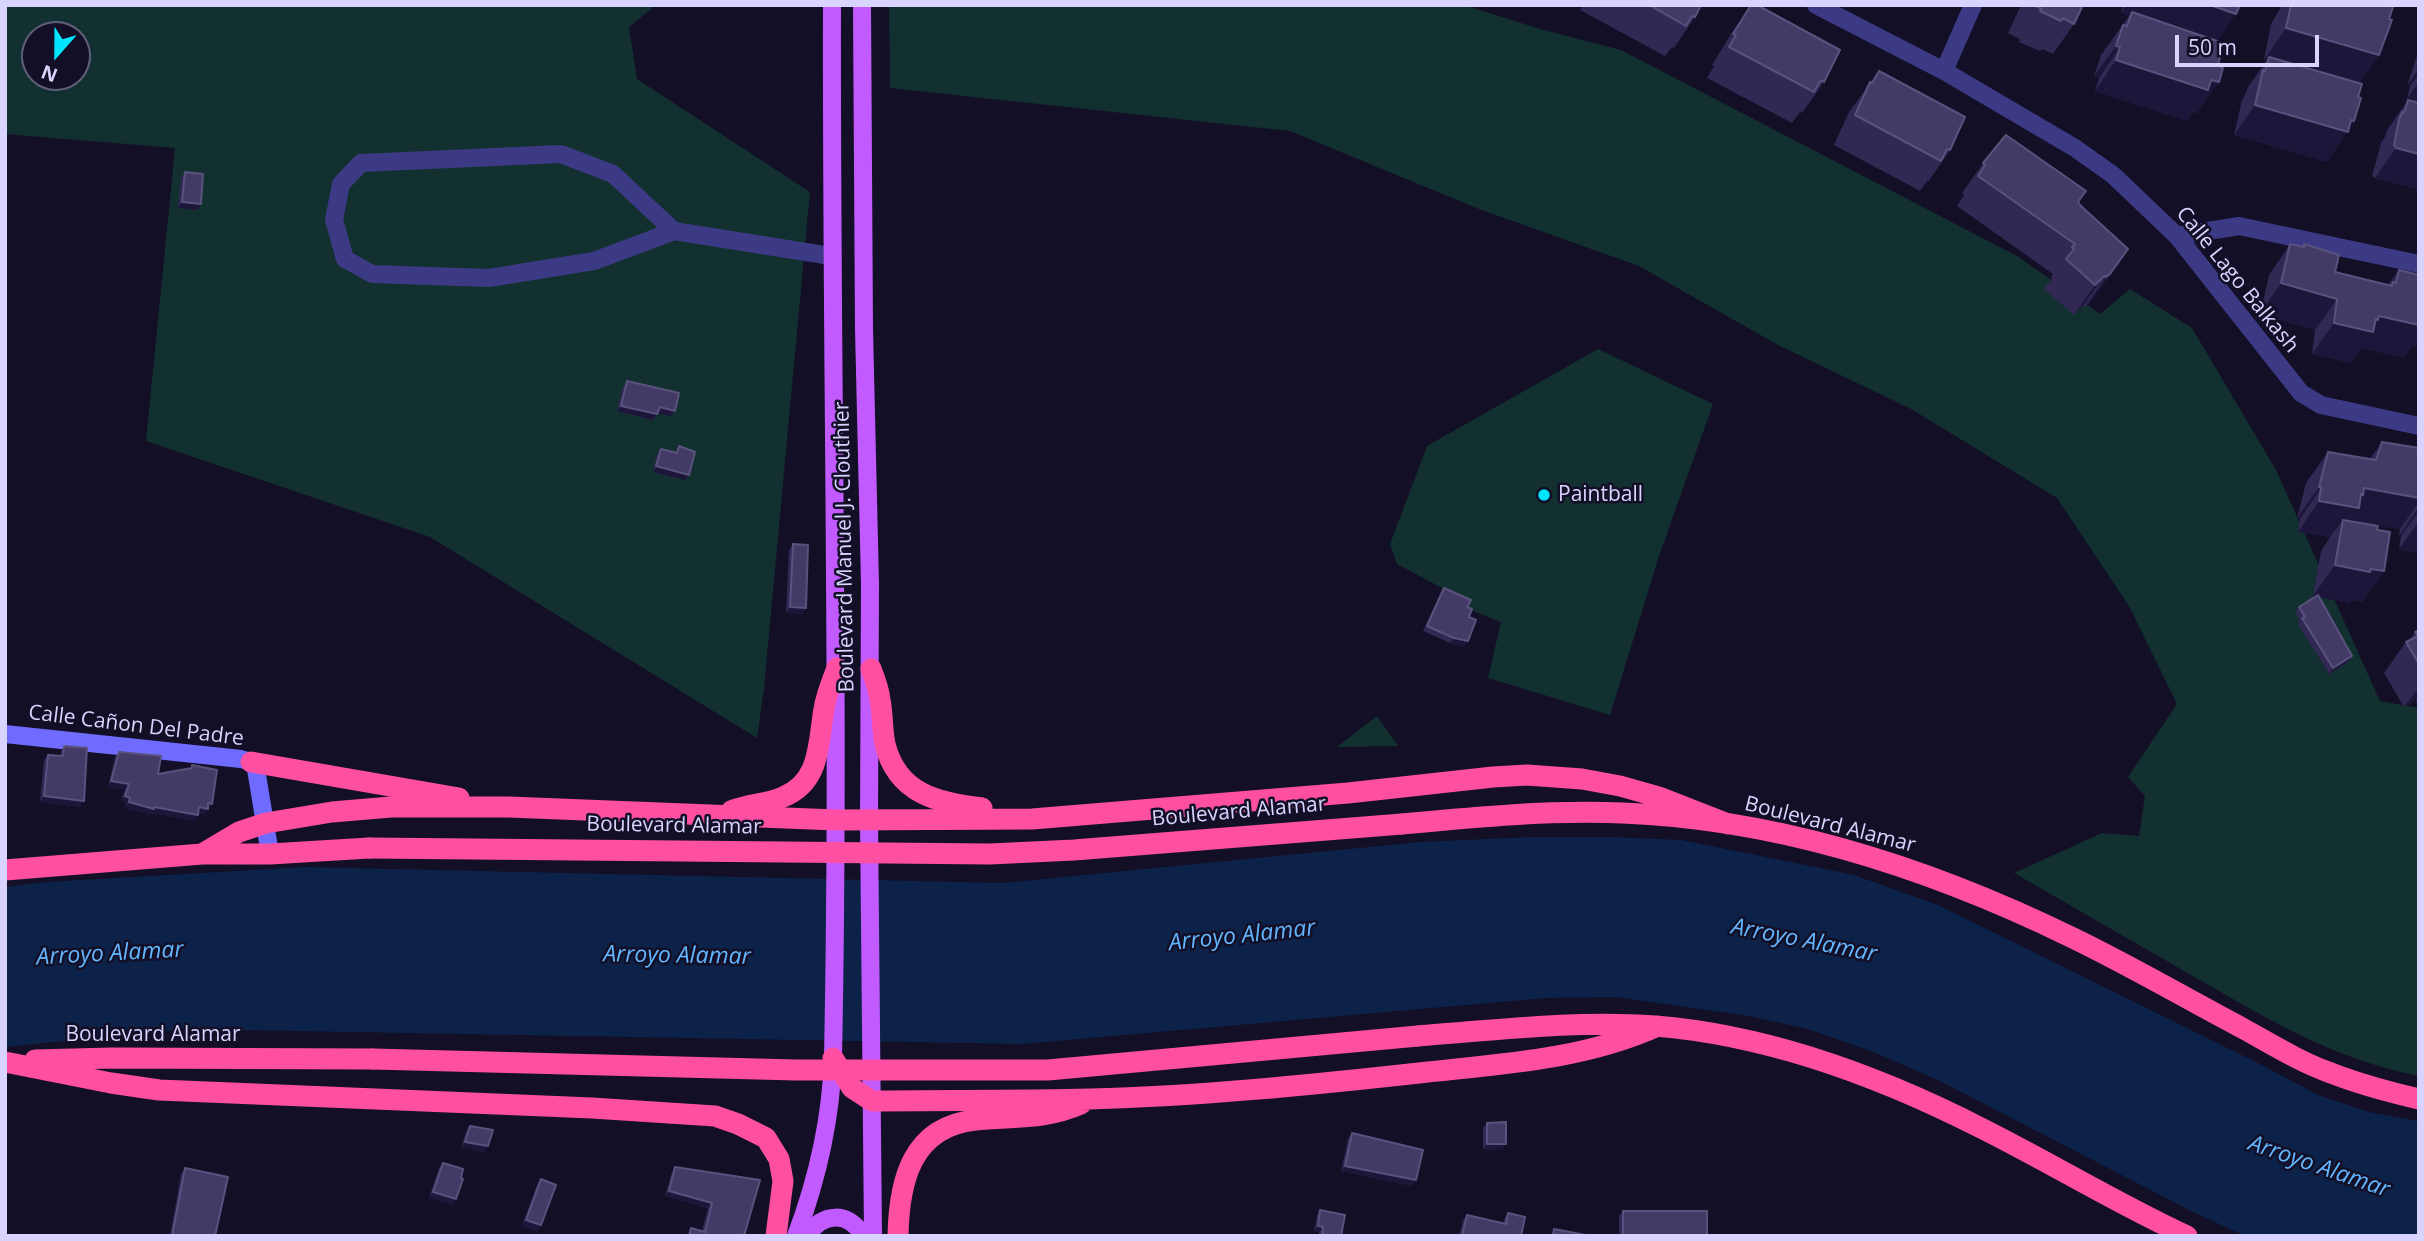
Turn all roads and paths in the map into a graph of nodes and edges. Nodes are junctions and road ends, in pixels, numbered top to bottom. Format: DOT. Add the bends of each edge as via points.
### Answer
graph roads {
  1 [pos="832,5"];
  2 [pos="862,5"];
  3 [pos="1816,5"];
  4 [pos="1973,5"];
  5 [pos="1944,71"];
  6 [pos="674,230"];
  7 [pos="2177,236"];
  8 [pos="831,256"];
  9 [pos="2419,264"];
  10 [pos="2419,425"];
  11 [pos="837,668"];
  12 [pos="871,668"];
  13 [pos="5,734"];
  14 [pos="251,762"];
  15 [pos="509,807"];
  16 [pos="723,816"];
  17 [pos="1032,818"];
  18 [pos="836,820"];
  19 [pos="869,820"];
  20 [pos="266,823"];
  21 [pos="1728,824"];
  22 [pos="202,854"];
  23 [pos="270,854"];
  24 [pos="5,870"];
  25 [pos="1658,1026"];
  26 [pos="833,1054"];
  27 [pos="5,1062"];
  28 [pos="872,1095"];
  29 [pos="1091,1099"];
  30 [pos="2419,1099"];
  31 [pos="776,1236"];
  32 [pos="796,1236"];
  33 [pos="807,1236"];
  34 [pos="863,1236"];
  35 [pos="873,1236"];
  36 [pos="898,1236"];
  37 [pos="2187,1236"];
  1 -- 8 [label="main road, Boulevard Manuel J. Clouthier"];
  2 -- 12 [label="main road, Boulevard Manuel J. Clouthier"];
  3 -- 5 [label="street, Calle Lago Balkash"];
  4 -- 5 [label="street"];
  5 -- 7 [label="street, Calle Lago Balkash" via="2113,175"];
  6 -- 6 [label="street" via="594,261 489,278 372,274 345,259 334,220 341,184 361,163 561,154 613,174"];
  6 -- 8 [label="street"];
  7 -- 9 [label="street" via="2239,226"];
  7 -- 10 [label="street, Calle Lago Balkash" via="2301,393 2321,405"];
  8 -- 11 [label="main road, Boulevard Manuel J. Clouthier"];
  11 -- 16 [label="highway" via="824,707 818,754 807,781 782,798 740,807"];
  11 -- 18 [label="main road, Boulevard Manuel J. Clouthier"];
  12 -- 17 [label="highway" via="885,743 901,779 935,800 1015,811"];
  12 -- 19 [label="main road, Boulevard Manuel J. Clouthier"];
  13 -- 14 [label="main road, Calle Cañon Del Padre"];
  14 -- 15 [label="highway"];
  14 -- 20 [label="main road, Calle Cañon Del Padre"];
  15 -- 16 [label="highway"];
  15 -- 20 [label="highway" via="391,807"];
  16 -- 18 [label="highway"];
  17 -- 19 [label="highway"];
  17 -- 21 [label="highway" via="1527,775 1620,786"];
  18 -- 19 [label="highway"];
  18 -- 26 [label="main road, Boulevard Manuel J. Clouthier"];
  19 -- 28 [label="main road, Boulevard Manuel J. Clouthier"];
  20 -- 22 [label="highway" via="239,832"];
  20 -- 23 [label="main road, Calle Cañon Del Padre"];
  21 -- 23 [label="highway, Boulevard Alamar, bridge" via="1566,812 1001,854 369,848"];
  21 -- 30 [label="highway, Boulevard Alamar" via="1882,861 2002,904 2329,1073"];
  22 -- 23 [label="highway, Boulevard Alamar"];
  22 -- 24 [label="highway, Boulevard Alamar"];
  25 -- 27 [label="highway, Boulevard Alamar, bridge" via="1558,1025 1048,1070 796,1070 373,1059"];
  25 -- 29 [label="highway" via="1600,1048 1542,1058 1274,1088"];
  25 -- 37 [label="highway, Boulevard Alamar" via="1780,1049 1909,1095 1979,1126"];
  26 -- 28 [label="highway" via="852,1088 859,1095"];
  26 -- 32 [label="main road, Boulevard Manuel J. Clouthier" via="823,1141"];
  27 -- 31 [label="highway" via="159,1090 715,1116 766,1138 779,1159 783,1181"];
  28 -- 29 [label="highway"];
  28 -- 35 [label="main road, Boulevard Manuel J. Clouthier"];
  29 -- 36 [label="highway" via="1049,1115 956,1123 927,1142 915,1153 905,1175"];
  33 -- 34 [label="main road" via="821,1220 842,1217"];
}
